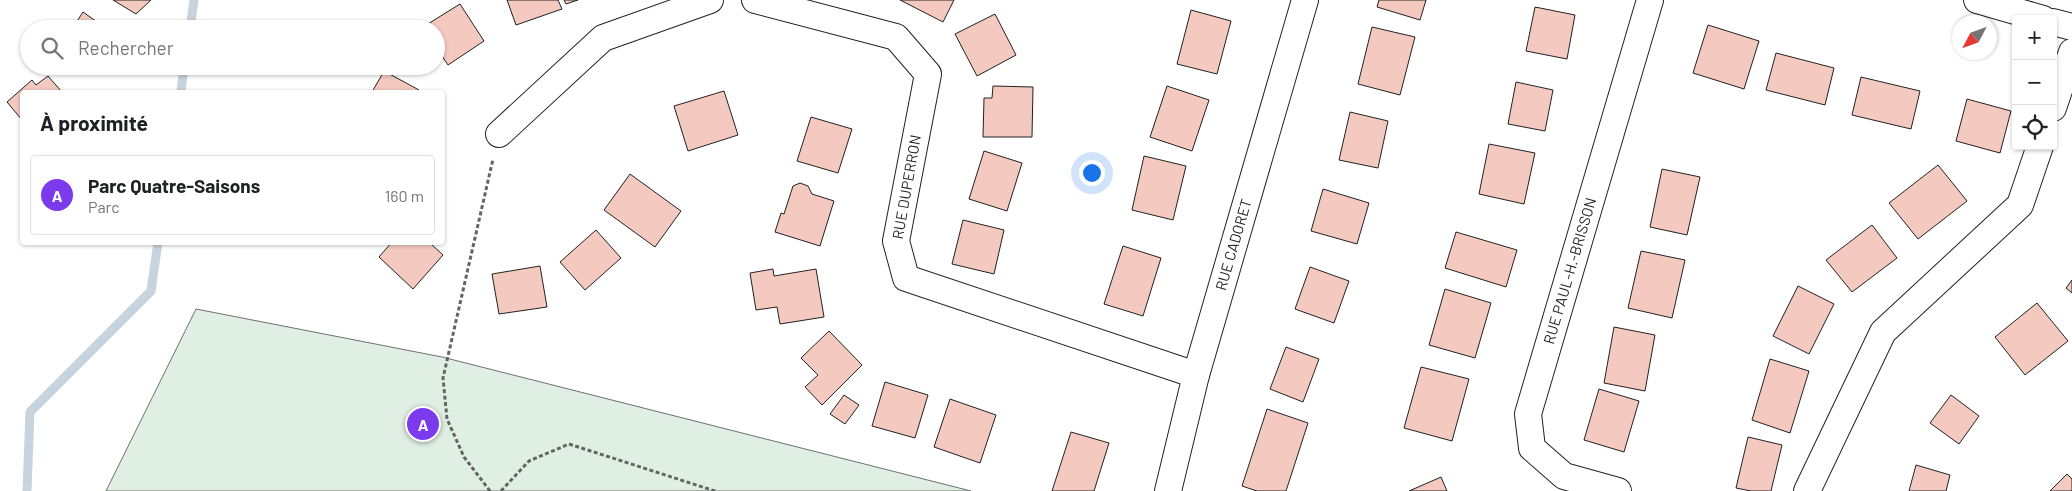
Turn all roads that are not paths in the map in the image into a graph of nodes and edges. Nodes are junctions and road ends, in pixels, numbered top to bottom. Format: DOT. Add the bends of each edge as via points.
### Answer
graph roads {
  1 [pos="710,0"];
  2 [pos="755,0"];
  3 [pos="1306,0"];
  4 [pos="1650,0"];
  5 [pos="1977,0"];
  6 [pos="2029,15"];
  7 [pos="2057,23"];
  8 [pos="2072,27"];
  9 [pos="2072,52"];
  10 [pos="2054,105"];
  11 [pos="499,134"];
  12 [pos="2039,150"];
  13 [pos="1196,375"];
  14 [pos="1168,491"];
  15 [pos="1618,491"];
  16 [pos="1807,491"];
  1 -- 11 [label="street" via="603,38"];
  2 -- 13 [label="street, RUE DUPERRON" via="896,37 928,74 896,241 906,278"];
  3 -- 13 [label="street, RUE CADORET"];
  4 -- 15 [label="street, RUE PAUL-H.-BRISSON" via="1528,414 1532,448 1551,465 1564,476"];
  5 -- 6 [label="street"];
  7 -- 8 [label="street"];
  9 -- 10 [label="street"];
  12 -- 16 [label="street" via="2020,205 1883,332"];
  13 -- 14 [label="street, RUE CADORET"];
}
